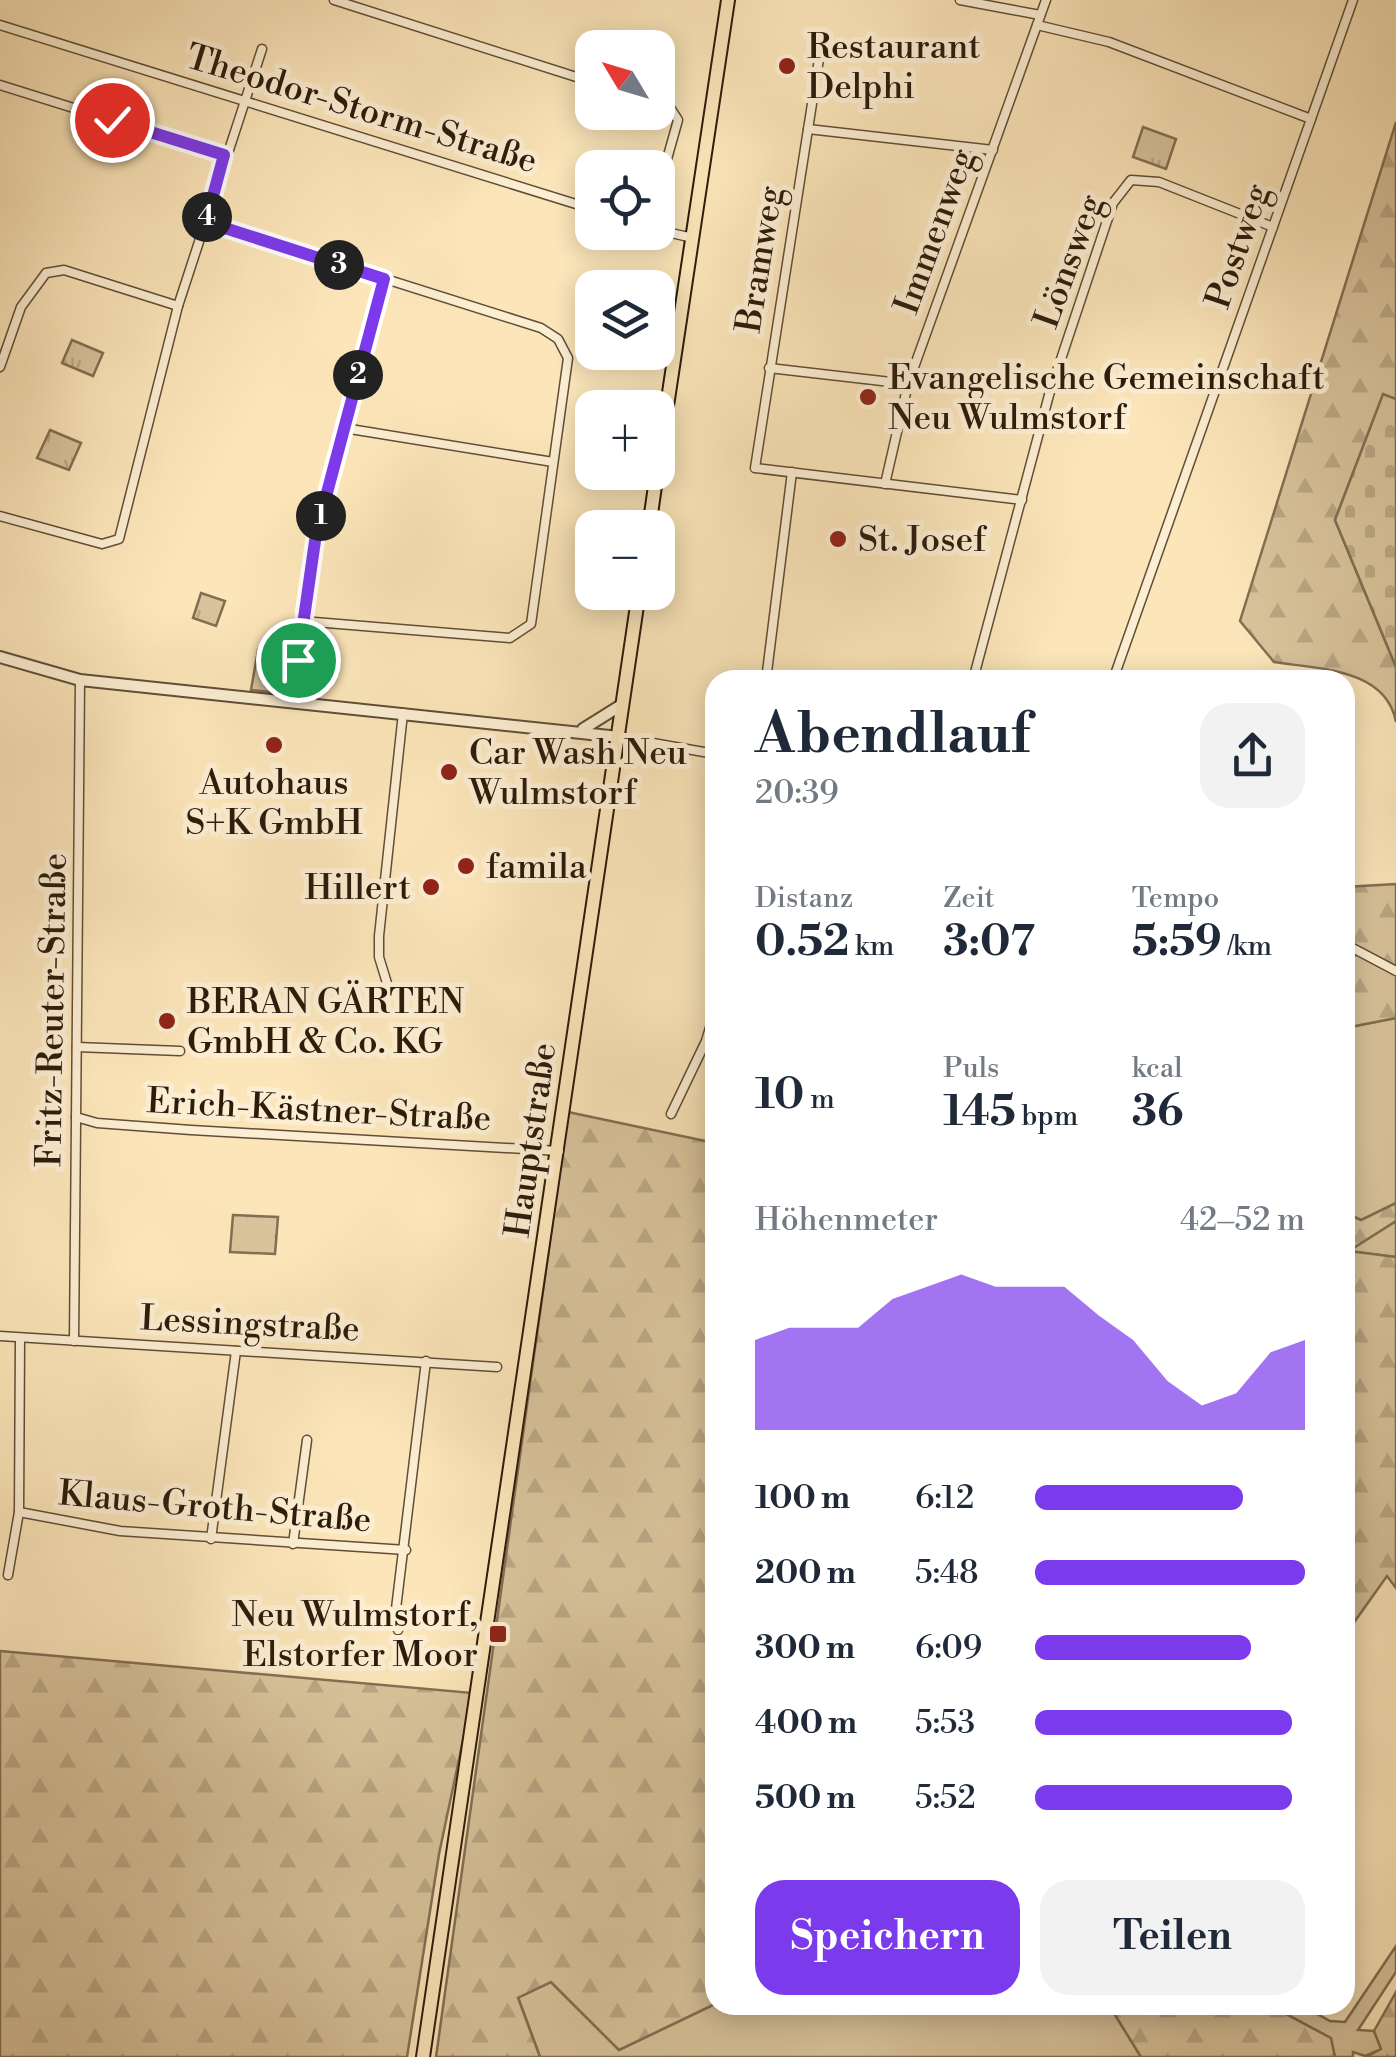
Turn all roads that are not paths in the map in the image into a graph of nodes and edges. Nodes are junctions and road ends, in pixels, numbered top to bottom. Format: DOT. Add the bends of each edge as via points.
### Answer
graph roads {
  1 [pos="334,0"];
  2 [pos="728,0"];
  3 [pos="960,0"];
  4 [pos="1046,0"];
  5 [pos="1353,0"];
  6 [pos="1040,15"];
  7 [pos="0,25"];
  8 [pos="1037,25"];
  9 [pos="262,48"];
  10 [pos="818,59"];
  11 [pos="575,77"];
  12 [pos="0,85"];
  13 [pos="244,100"];
  14 [pos="675,115"];
  15 [pos="1311,119"];
  16 [pos="808,129"];
  17 [pos="670,150"];
  18 [pos="993,150"];
  19 [pos="224,155"];
  20 [pos="575,204"];
  21 [pos="206,222"];
  22 [pos="1273,227"];
  23 [pos="675,234"];
  24 [pos="693,238"];
  25 [pos="384,279"];
  26 [pos="178,306"];
  27 [pos="0,367"];
  28 [pos="769,368"];
  29 [pos="908,384"];
  30 [pos="669,390"];
  31 [pos="344,428"];
  32 [pos="552,462"];
  33 [pos="792,472"];
  34 [pos="886,484"];
  35 [pos="1022,500"];
  36 [pos="0,516"];
  37 [pos="637,610"];
  38 [pos="302,621"];
  39 [pos="0,656"];
  40 [pos="767,670"];
  41 [pos="976,670"];
  42 [pos="1117,670"];
  43 [pos="80,680"];
  44 [pos="293,701"];
  45 [pos="624,703"];
  46 [pos="403,713"];
  47 [pos="577,731"];
  48 [pos="618,737"];
  49 [pos="705,752"];
  50 [pos="1355,949"];
  51 [pos="1396,971"];
  52 [pos="390,993"];
  53 [pos="705,1042"];
  54 [pos="77,1047"];
  55 [pos="180,1051"];
  56 [pos="671,1114"];
  57 [pos="76,1117"];
  58 [pos="559,1151"];
  59 [pos="0,1336"];
  60 [pos="20,1338"];
  61 [pos="74,1341"];
  62 [pos="236,1351"];
  63 [pos="426,1361"];
  64 [pos="497,1367"];
  65 [pos="307,1440"];
  66 [pos="19,1512"];
  67 [pos="212,1539"];
  68 [pos="293,1544"];
  69 [pos="406,1550"];
  70 [pos="8,1575"];
  71 [pos="398,1630"];
  72 [pos="423,2057"];
  1 -- 11 [label="street"];
  2 -- 24 [label="main road"];
  3 -- 6 [label="street"];
  4 -- 6 [label="street, Immenweg"];
  5 -- 15 [label="street, Postweg"];
  6 -- 8 [label="street, Immenweg"];
  7 -- 13 [label="street, Theodor-Storm-Straße"];
  8 -- 15 [label="street" via="1109,42"];
  8 -- 18 [label="street, Immenweg"];
  9 -- 13 [label="street"];
  10 -- 16 [label="street, Bramweg"];
  12 -- 19 [label="street"];
  13 -- 19 [label="street"];
  13 -- 20 [label="street, Theodor-Storm-Straße"];
  14 -- 17 [label="street"];
  15 -- 22 [label="street, Postweg"];
  16 -- 18 [label="street"];
  16 -- 28 [label="street, Bramweg"];
  18 -- 29 [label="street, Immenweg"];
  19 -- 21 [label="street"];
  21 -- 25 [label="street"];
  21 -- 26 [label="street"];
  22 -- 35 [label="street, Lönsweg" via="1159,182 1132,180 1113,203"];
  22 -- 42 [label="street, Postweg"];
  23 -- 24 [label="street"];
  24 -- 30 [label="main road"];
  25 -- 31 [label="street"];
  25 -- 32 [label="street" via="558,338 568,358"];
  26 -- 27 [label="street" via="64,270 46,273 21,307"];
  26 -- 36 [label="street" via="120,539 102,544"];
  28 -- 29 [label="street"];
  28 -- 33 [label="street, Bramweg" via="755,468"];
  29 -- 34 [label="street, Immenweg"];
  31 -- 32 [label="street"];
  31 -- 38 [label="street"];
  32 -- 38 [label="street" via="537,608 531,624 510,638"];
  33 -- 34 [label="street"];
  33 -- 40 [label="street"];
  34 -- 35 [label="street"];
  35 -- 41 [label="street, Lönsweg"];
  37 -- 45 [label="main road, Hauptstraße"];
  38 -- 44 [label="street"];
  39 -- 43 [label="street"];
  43 -- 44 [label="street"];
  43 -- 54 [label="street, Fritz-Reuter-Straße"];
  44 -- 46 [label="street"];
  45 -- 47 [label="street"];
  45 -- 48 [label="main road, Hauptstraße"];
  46 -- 47 [label="street"];
  46 -- 52 [label="street" via="379,936"];
  47 -- 48 [label="street"];
  48 -- 49 [label="street"];
  48 -- 58 [label="main road, Hauptstraße"];
  50 -- 51 [label="street"];
  53 -- 56 [label="street"];
  54 -- 55 [label="street"];
  54 -- 57 [label="street, Fritz-Reuter-Straße"];
  57 -- 58 [label="street, Erich-Kästner-Straße"];
  57 -- 61 [label="street, Fritz-Reuter-Straße"];
  58 -- 72 [label="main road, Hauptstraße"];
  59 -- 60 [label="street, Lessingstraße"];
  60 -- 61 [label="street, Lessingstraße"];
  60 -- 66 [label="street, Klaus-Groth-Straße"];
  61 -- 62 [label="street, Lessingstraße"];
  62 -- 63 [label="street, Lessingstraße"];
  62 -- 67 [label="street"];
  63 -- 64 [label="street, Lessingstraße"];
  63 -- 69 [label="street, Klaus-Groth-Straße"];
  65 -- 68 [label="street"];
  66 -- 67 [label="street, Klaus-Groth-Straße"];
  66 -- 70 [label="street, Klaus-Groth-Straße"];
  67 -- 68 [label="street, Klaus-Groth-Straße"];
  68 -- 69 [label="street, Klaus-Groth-Straße"];
  69 -- 71 [label="street, Klaus-Groth-Straße"];
}
